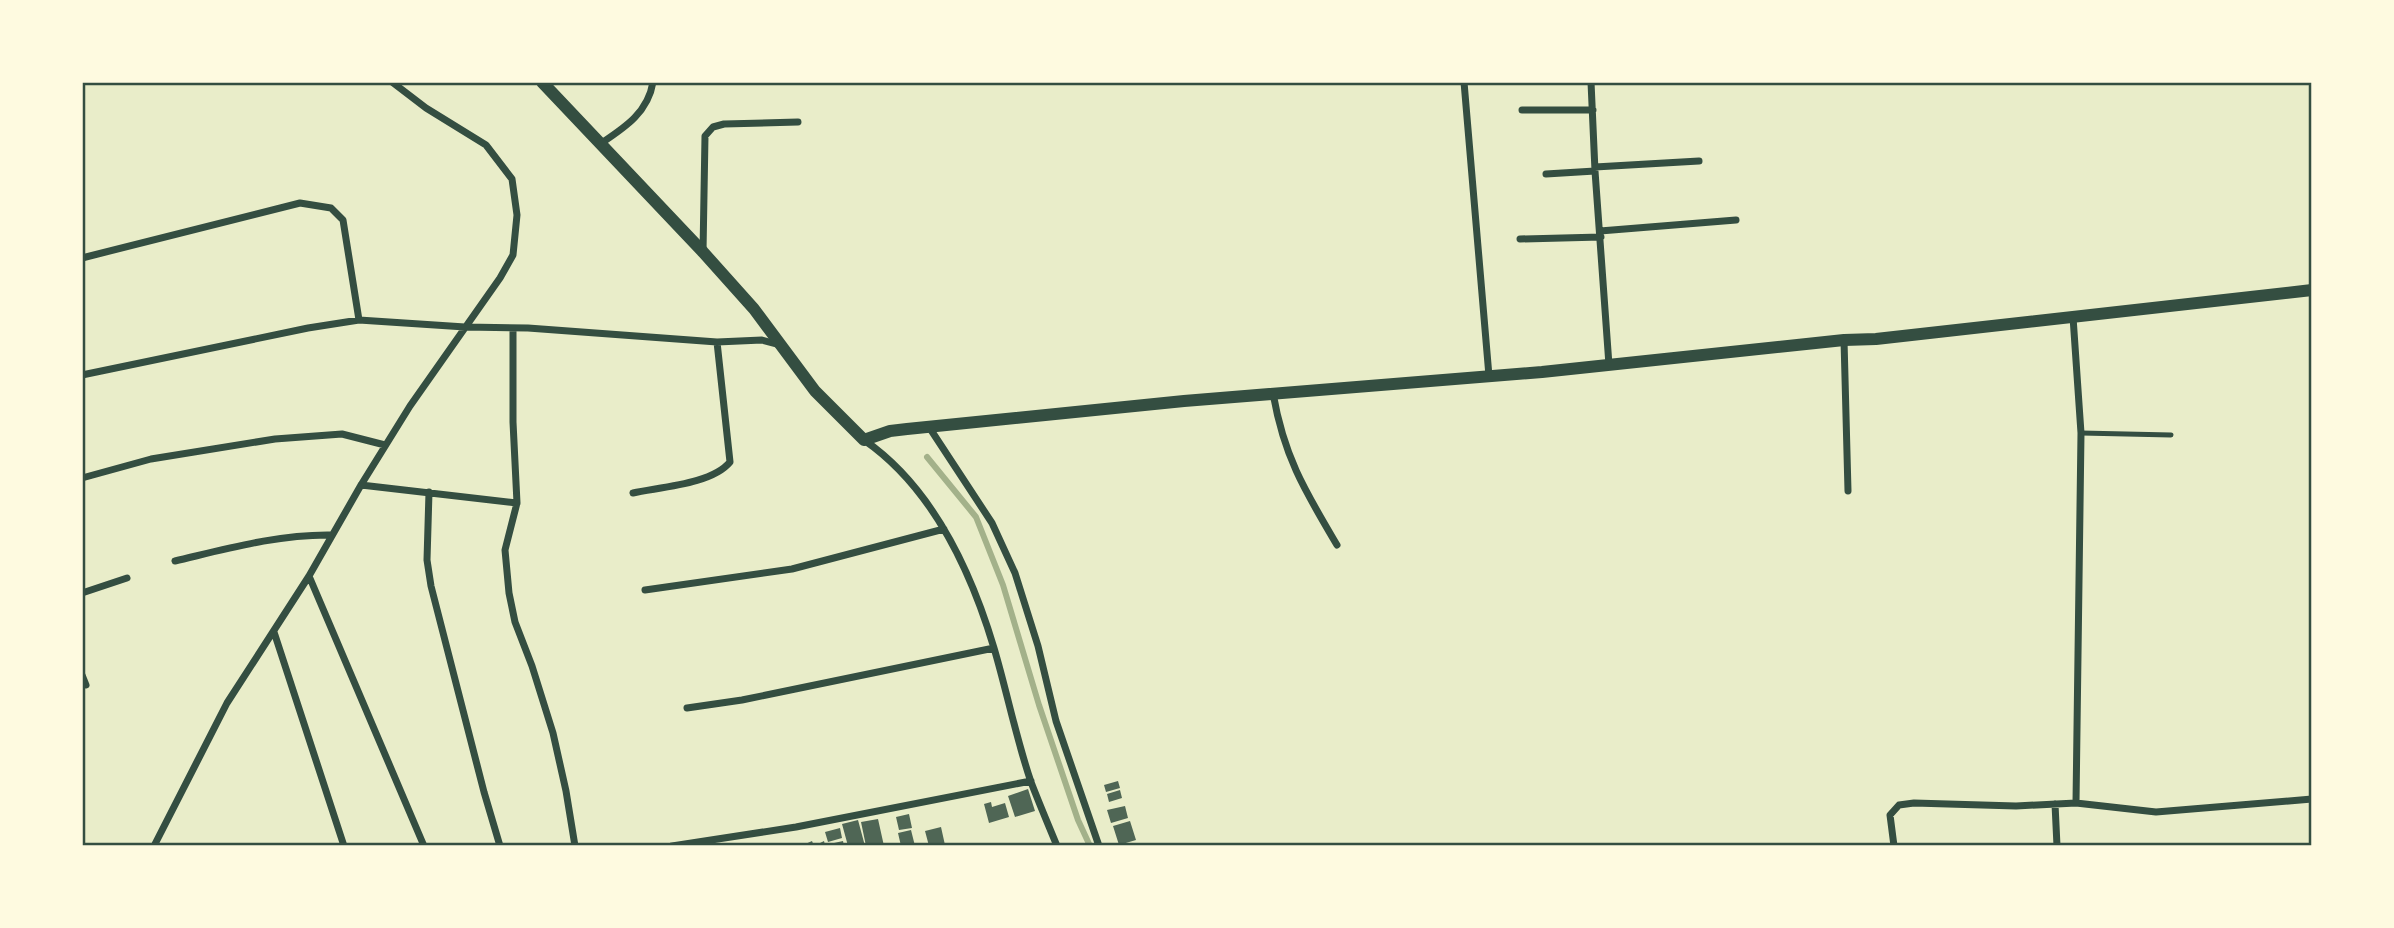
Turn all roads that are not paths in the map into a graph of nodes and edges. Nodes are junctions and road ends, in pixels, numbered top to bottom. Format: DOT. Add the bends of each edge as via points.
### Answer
graph roads {
  1 [pos="392,82"];
  2 [pos="542,82"];
  3 [pos="653,82"];
  4 [pos="1464,82"];
  5 [pos="1591,82"];
  6 [pos="1521,110"];
  7 [pos="1592,110"];
  8 [pos="797,122"];
  9 [pos="600,144"];
  10 [pos="1699,161"];
  11 [pos="1595,169"];
  12 [pos="1546,174"];
  13 [pos="1736,220"];
  14 [pos="1601,234"];
  15 [pos="1520,239"];
  16 [pos="703,252"];
  17 [pos="82,258"];
  18 [pos="2312,290"];
  19 [pos="2073,317"];
  20 [pos="359,320"];
  21 [pos="465,327"];
  22 [pos="513,328"];
  23 [pos="1844,340"];
  24 [pos="717,342"];
  25 [pos="780,346"];
  26 [pos="1609,365"];
  27 [pos="82,375"];
  28 [pos="1489,376"];
  29 [pos="1273,393"];
  30 [pos="929,427"];
  31 [pos="2081,433"];
  32 [pos="2171,435"];
  33 [pos="864,440"];
  34 [pos="385,445"];
  35 [pos="82,478"];
  36 [pos="361,485"];
  37 [pos="1848,491"];
  38 [pos="429,492"];
  39 [pos="633,493"];
  40 [pos="517,503"];
  41 [pos="944,529"];
  42 [pos="332,535"];
  43 [pos="1337,545"];
  44 [pos="175,561"];
  45 [pos="309,576"];
  46 [pos="127,578"];
  47 [pos="645,590"];
  48 [pos="82,593"];
  49 [pos="274,632"];
  50 [pos="994,648"];
  51 [pos="82,676"];
  52 [pos="86,685"];
  53 [pos="687,708"];
  54 [pos="1031,781"];
  55 [pos="2312,799"];
  56 [pos="2076,803"];
  57 [pos="2055,804"];
  58 [pos="154,846"];
  59 [pos="344,846"];
  60 [pos="424,846"];
  61 [pos="500,846"];
  62 [pos="575,846"];
  63 [pos="675,846"];
  64 [pos="1057,846"];
  65 [pos="1099,846"];
  66 [pos="1894,846"];
  67 [pos="2057,846"];
  1 -- 21 [label="street" via="485,145 512,179 517,215 513,255"];
  2 -- 9 [label="street"];
  3 -- 9 [label="street" via="645,106 632,122"];
  4 -- 28 [label="street"];
  5 -- 7 [label="street"];
  6 -- 7 [label="street"];
  7 -- 11 [label="street"];
  8 -- 16 [label="street" via="724,124 705,136"];
  9 -- 16 [label="street"];
  10 -- 11 [label="street"];
  11 -- 12 [label="street"];
  11 -- 14 [label="street"];
  13 -- 14 [label="street"];
  14 -- 15 [label="street"];
  14 -- 26 [label="street"];
  16 -- 25 [label="street"];
  17 -- 20 [label="street" via="300,203 331,208 343,220"];
  18 -- 19 [label="street"];
  19 -- 23 [label="street"];
  19 -- 31 [label="street"];
  20 -- 21 [label="street"];
  20 -- 27 [label="street"];
  21 -- 22 [label="street"];
  21 -- 34 [label="street"];
  22 -- 24 [label="street"];
  22 -- 40 [label="street"];
  23 -- 26 [label="street"];
  23 -- 37 [label="street"];
  24 -- 25 [label="street" via="762,340"];
  24 -- 39 [label="street" via="730,462 724,470 700,480"];
  25 -- 33 [label="street" via="815,391"];
  26 -- 28 [label="street"];
  28 -- 29 [label="street"];
  29 -- 30 [label="street"];
  29 -- 43 [label="street" via="1287,453"];
  30 -- 33 [label="street" via="890,430"];
  30 -- 65 [label="street" via="992,523 1016,573 1056,722"];
  31 -- 32 [label="lane"];
  31 -- 56 [label="street"];
  33 -- 41 [label="street" via="888,456"];
  34 -- 35 [label="street" via="342,434 275,439 151,459"];
  34 -- 36 [label="street"];
  36 -- 38 [label="street"];
  36 -- 42 [label="street"];
  38 -- 40 [label="street"];
  38 -- 61 [label="street" via="431,586"];
  40 -- 62 [label="street" via="505,550 509,593 555,742"];
  41 -- 47 [label="street" via="792,569"];
  41 -- 50 [label="street" via="978,600"];
  42 -- 44 [label="street" via="275,540"];
  42 -- 45 [label="street"];
  45 -- 49 [label="street"];
  45 -- 60 [label="street"];
  46 -- 48 [label="street"];
  49 -- 58 [label="street" via="227,703"];
  49 -- 59 [label="street"];
  50 -- 53 [label="street"];
  50 -- 54 [label="street"];
  51 -- 52 [label="street"];
  54 -- 63 [label="street"];
  54 -- 64 [label="street"];
  55 -- 56 [label="street" via="2156,812"];
  56 -- 57 [label="street"];
  57 -- 66 [label="street" via="1899,805 1890,815"];
  57 -- 67 [label="street"];
}
